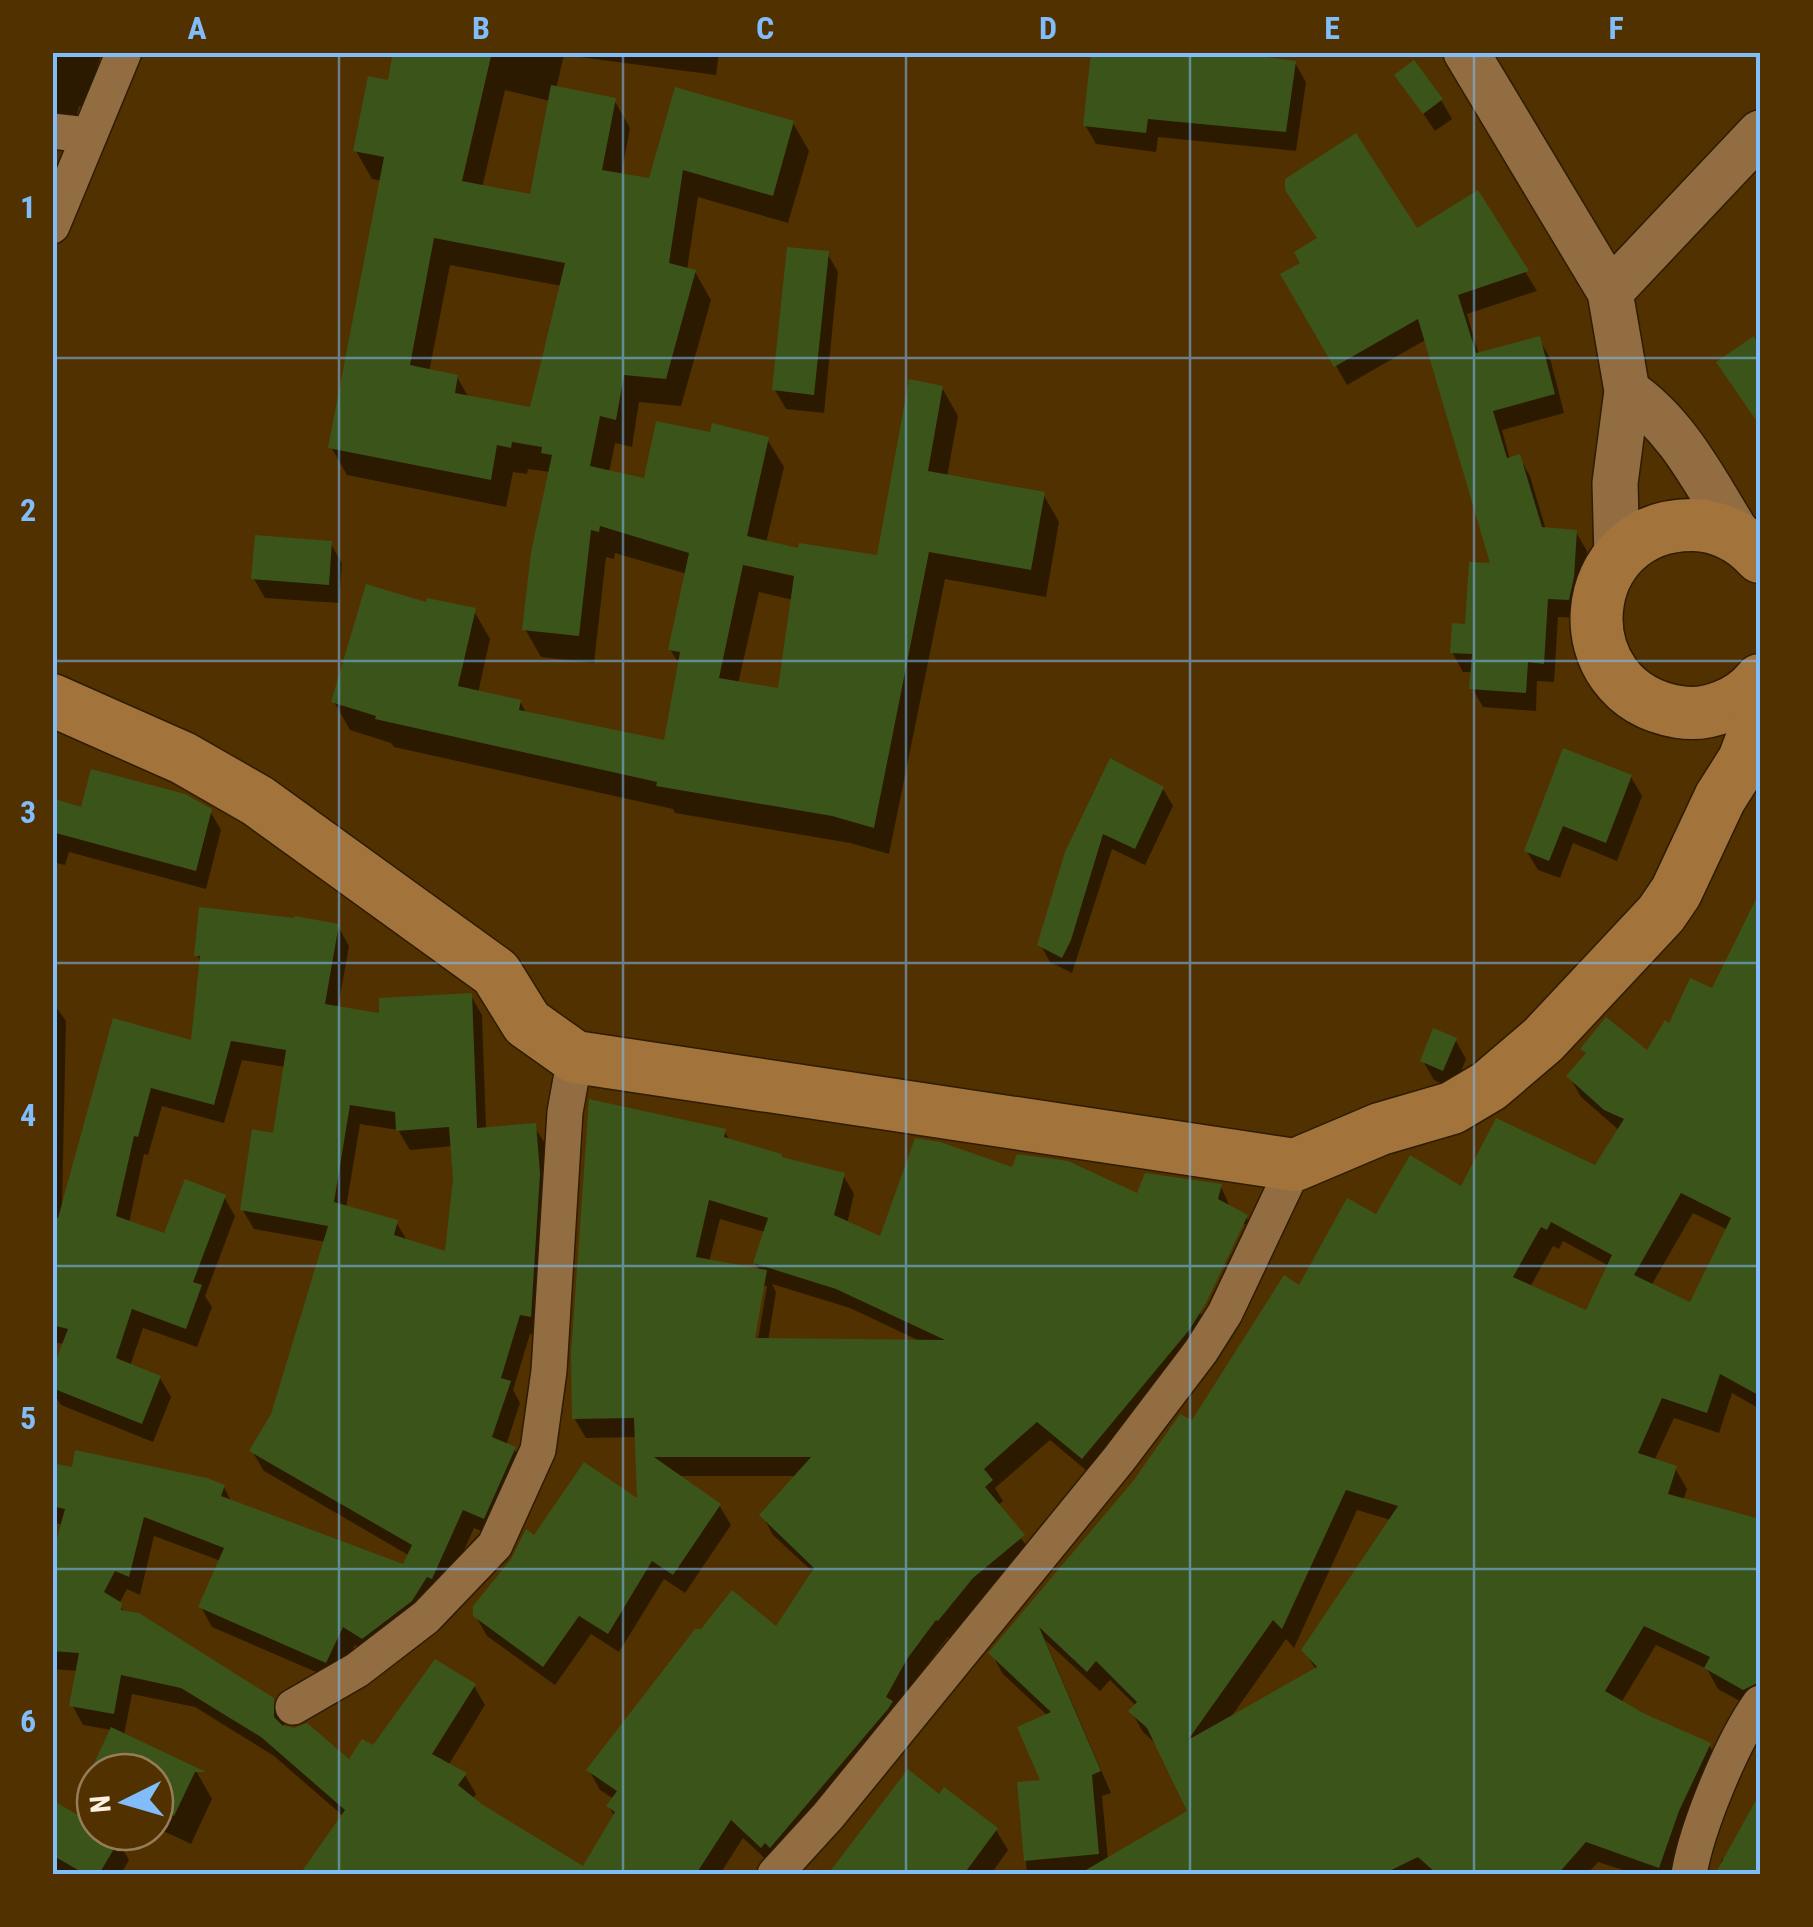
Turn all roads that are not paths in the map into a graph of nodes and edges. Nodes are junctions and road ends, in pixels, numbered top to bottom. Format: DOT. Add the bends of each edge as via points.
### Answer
graph roads {
  1 [pos="124,52"];
  2 [pos="1466,52"];
  3 [pos="70,133"];
  4 [pos="1760,133"];
  5 [pos="52,226"];
  6 [pos="1610,292"];
  7 [pos="1627,391"];
  8 [pos="1750,548"];
  9 [pos="1617,558"];
  10 [pos="1758,684"];
  11 [pos="52,700"];
  12 [pos="1684,714"];
  13 [pos="1720,798"];
  14 [pos="574,1057"];
  15 [pos="1296,1165"];
  16 [pos="1760,1703"];
  17 [pos="293,1707"];
  18 [pos="774,1874"];
  19 [pos="1689,1874"];
  1 -- 3 [label="street"];
  2 -- 6 [label="street"];
  3 -- 5 [label="street"];
  4 -- 6 [label="street"];
  6 -- 7 [label="street"];
  7 -- 8 [label="street" via="1668,426"];
  7 -- 9 [label="street" via="1616,483"];
  8 -- 9 [label="main road" via="1708,526 1674,525 1643,536"];
  9 -- 12 [label="main road" via="1596,605 1603,657 1636,697"];
  10 -- 12 [label="main road" via="1710,712"];
  10 -- 13 [label="main road" via="1756,728"];
  11 -- 14 [label="main road" via="183,758 258,802 496,973 527,1023"];
  12 -- 13 [label="main road"];
  13 -- 15 [label="main road" via="1661,914 1522,1060 1452,1108"];
  14 -- 15 [label="main road"];
  14 -- 17 [label="street" via="538,1450 495,1545 426,1617 357,1670"];
  15 -- 18 [label="street" via="1201,1352 878,1755"];
  16 -- 19 [label="street" via="1731,1757"];
}
